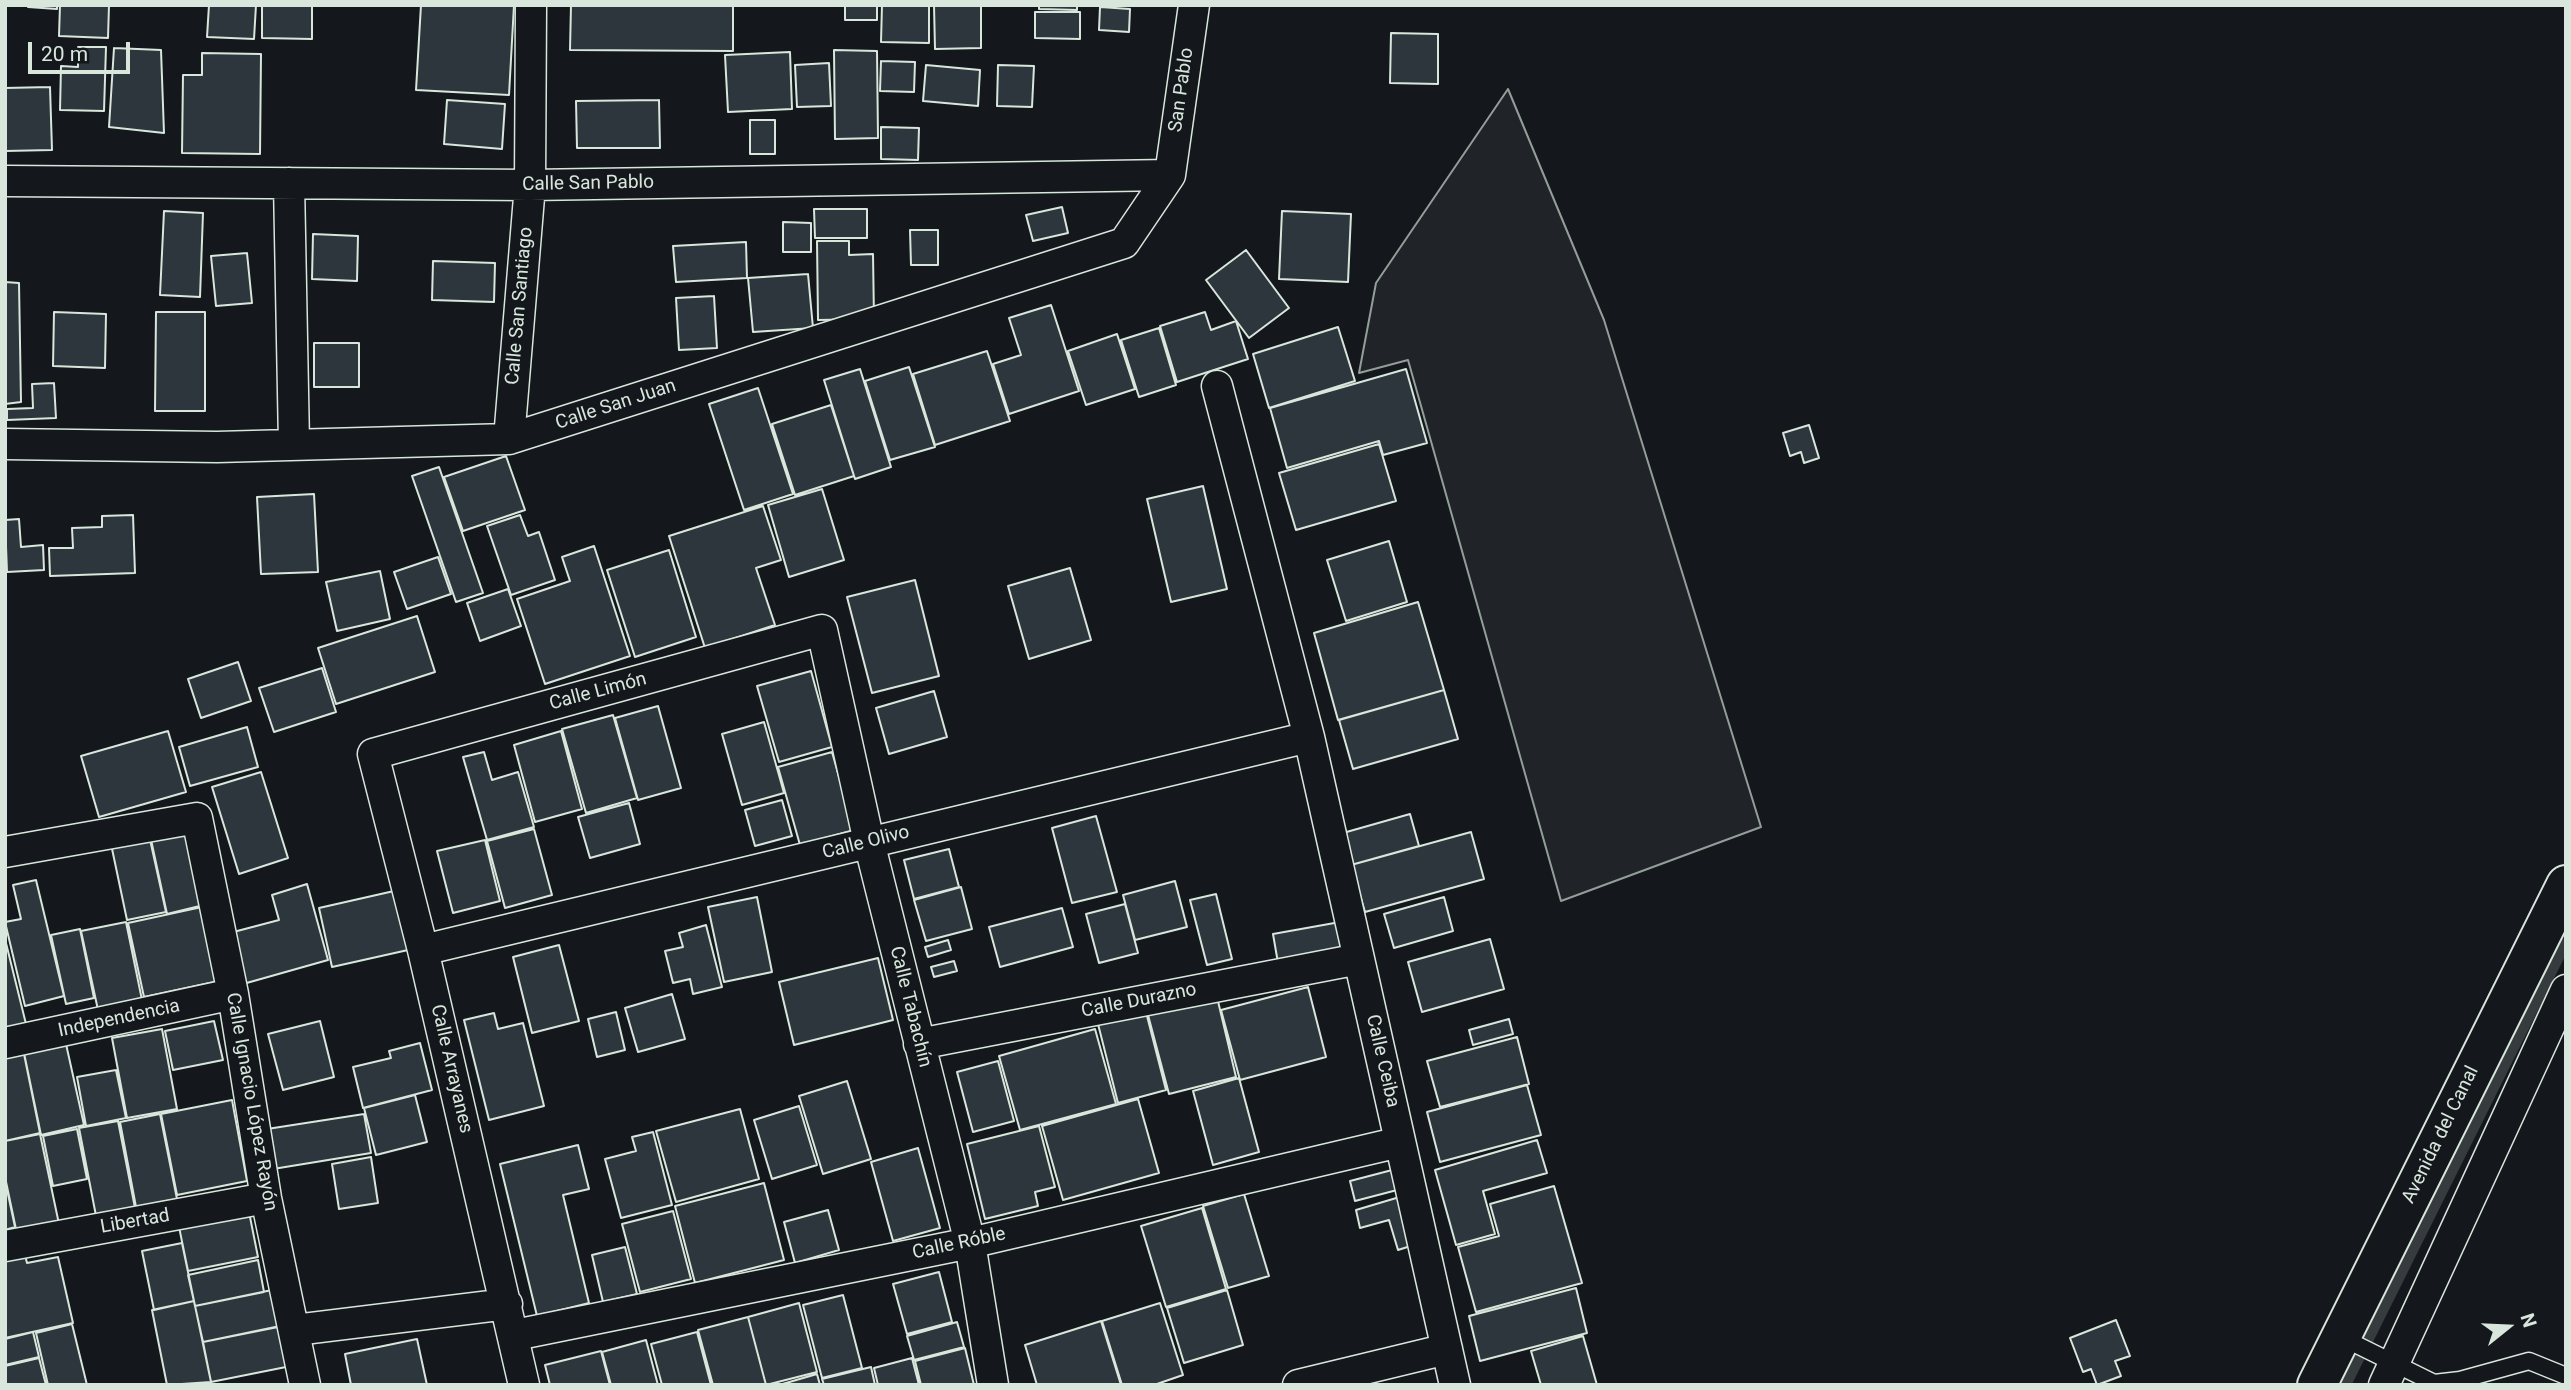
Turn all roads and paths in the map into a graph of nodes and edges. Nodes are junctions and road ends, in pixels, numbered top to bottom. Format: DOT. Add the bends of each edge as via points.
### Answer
graph roads {
  1 [pos="531,5"];
  2 [pos="1194,5"];
  3 [pos="1170,175"];
  4 [pos="5,181"];
  5 [pos="289,183"];
  6 [pos="530,185"];
  7 [pos="1217,386"];
  8 [pos="509,439"];
  9 [pos="5,444"];
  10 [pos="294,444"];
  11 [pos="822,630"];
  12 [pos="1309,737"];
  13 [pos="373,754"];
  14 [pos="869,842"];
  15 [pos="5,852"];
  16 [pos="2566,885"];
  17 [pos="423,950"];
  18 [pos="1359,959"];
  19 [pos="2566,990"];
  20 [pos="233,994"];
  21 [pos="5,1043"];
  22 [pos="919,1044"];
  23 [pos="1400,1142"];
  24 [pos="266,1198"];
  25 [pos="970,1243"];
  26 [pos="5,1246"];
  27 [pos="507,1304"];
  28 [pos="295,1331"];
  29 [pos="514,1335"];
  30 [pos="2352,1342"];
  31 [pos="1447,1349"];
  32 [pos="2389,1375"];
  33 [pos="2566,1376"];
  34 [pos="305,1385"];
  35 [pos="524,1385"];
  36 [pos="993,1385"];
  37 [pos="1298,1385"];
  38 [pos="1455,1385"];
  39 [pos="2317,1385"];
  1 -- 6 [label="street, Calle San Santiago"];
  2 -- 3 [label="street, San Pablo"];
  3 -- 6 [label="street, Calle San Pablo"];
  3 -- 8 [label="street, Calle San Juan" via="1124,243"];
  4 -- 5 [label="street, Calle San Pablo"];
  5 -- 6 [label="street, Calle San Pablo"];
  5 -- 10 [label="street"];
  6 -- 8 [label="street, Calle San Santiago"];
  7 -- 12 [label="street, Calle Ceiba"];
  8 -- 10 [label="street, Calle San Juan"];
  9 -- 10 [label="street, Calle San Juan"];
  11 -- 13 [label="street, Calle Limón"];
  11 -- 14 [label="street, Calle Tabachín"];
  12 -- 14 [label="street, Calle Olivo"];
  12 -- 18 [label="street, Calle Ceiba"];
  13 -- 17 [label="street, Calle Arrayanes"];
  14 -- 17 [label="street, Calle Olivo"];
  14 -- 22 [label="street, Calle Tabachín"];
  15 -- 20 [label="street, Calle Ignacio López Rayón" via="197,818"];
  16 -- 30 [label="street, Avenida del Canal"];
  17 -- 27 [label="street, Calle Arrayanes"];
  18 -- 22 [label="street, Calle Durazno"];
  18 -- 23 [label="street, Calle Ceiba"];
  19 -- 32 [label="street"];
  20 -- 21 [label="street, Independencia"];
  20 -- 24 [label="street, Calle Ignacio López Rayón"];
  22 -- 25 [label="street, Calle Tabachín"];
  23 -- 25 [label="street, Calle Róble"];
  23 -- 31 [label="street, Calle Ceiba"];
  24 -- 26 [label="street, Libertad"];
  24 -- 28 [label="street, Calle Ignacio López Rayón"];
  25 -- 29 [label="street, Calle Róble"];
  25 -- 36 [label="street, Calle Tabachín"];
  27 -- 28 [label="street"];
  27 -- 29 [label="street, Calle Arrayanes"];
  28 -- 34 [label="street, Calle Ignacio López Rayón"];
  29 -- 35 [label="street, Calle Arrayanes"];
  30 -- 32 [label="lane"];
  30 -- 39 [label="street, Avenida del Canal"];
  31 -- 37 [label="street"];
  31 -- 38 [label="street, Calle Ceiba"];
  32 -- 33 [label="lane" via="2434,1382 2460,1380 2529,1361"];
}
